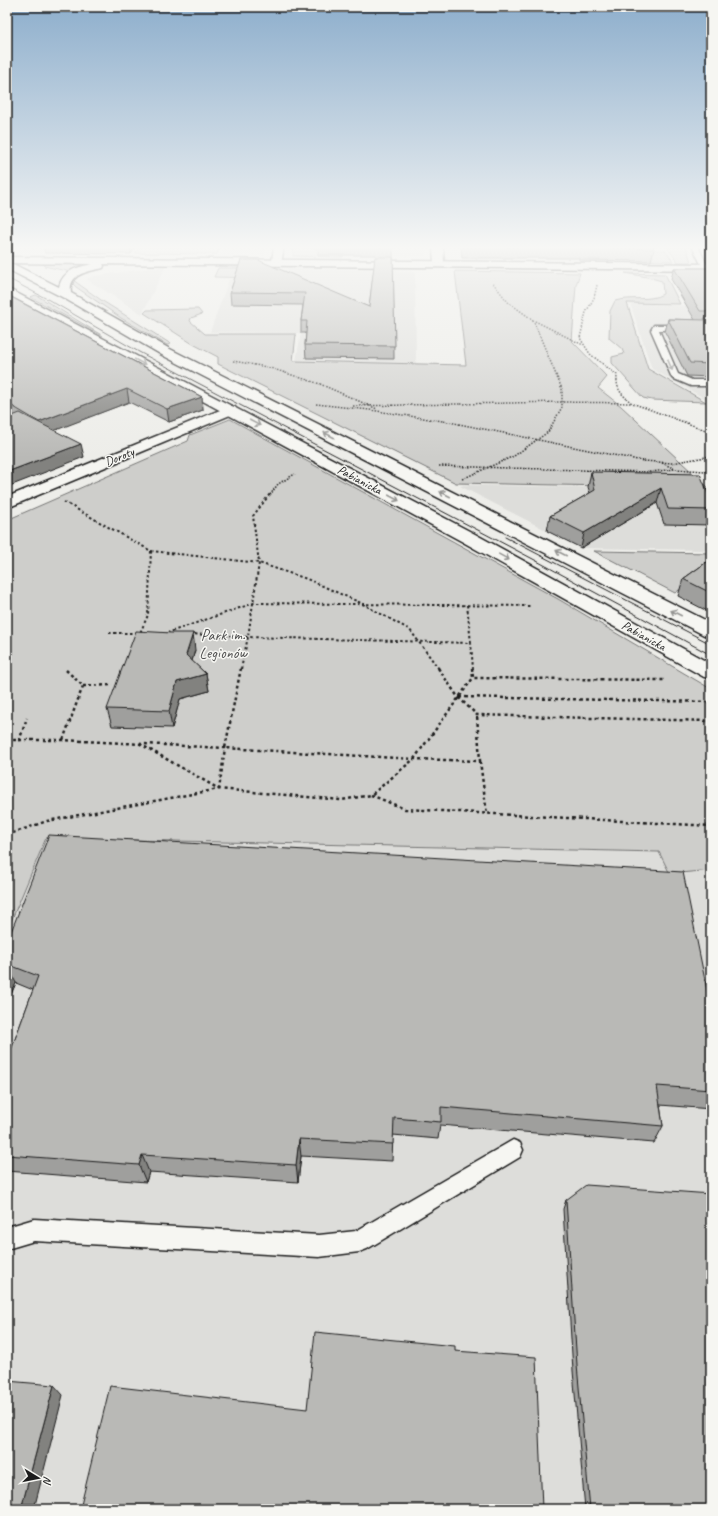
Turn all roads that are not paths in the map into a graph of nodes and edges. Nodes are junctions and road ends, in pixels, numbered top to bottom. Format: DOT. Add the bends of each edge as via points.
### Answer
graph roads {
  1 [pos="55,317"];
  2 [pos="104,317"];
  3 [pos="711,327"];
  4 [pos="711,383"];
  5 [pos="230,410"];
  6 [pos="7,503"];
  7 [pos="711,631"];
  8 [pos="711,672"];
  9 [pos="513,1150"];
  10 [pos="7,1238"];
  1 -- 5 [label="street, Pabianicka, one-way"];
  7 -- 2 [label="street, Pabianicka, one-way" via="166,352"];
  3 -- 4 [label="lane, one-way" via="666,326 657,327 655,330 675,376 691,383"];
  5 -- 6 [label="street, Doroty"];
  5 -- 8 [label="street, Pabianicka, one-way"];
  9 -- 10 [label="lane" via="359,1241 319,1246 34,1230"];
}
